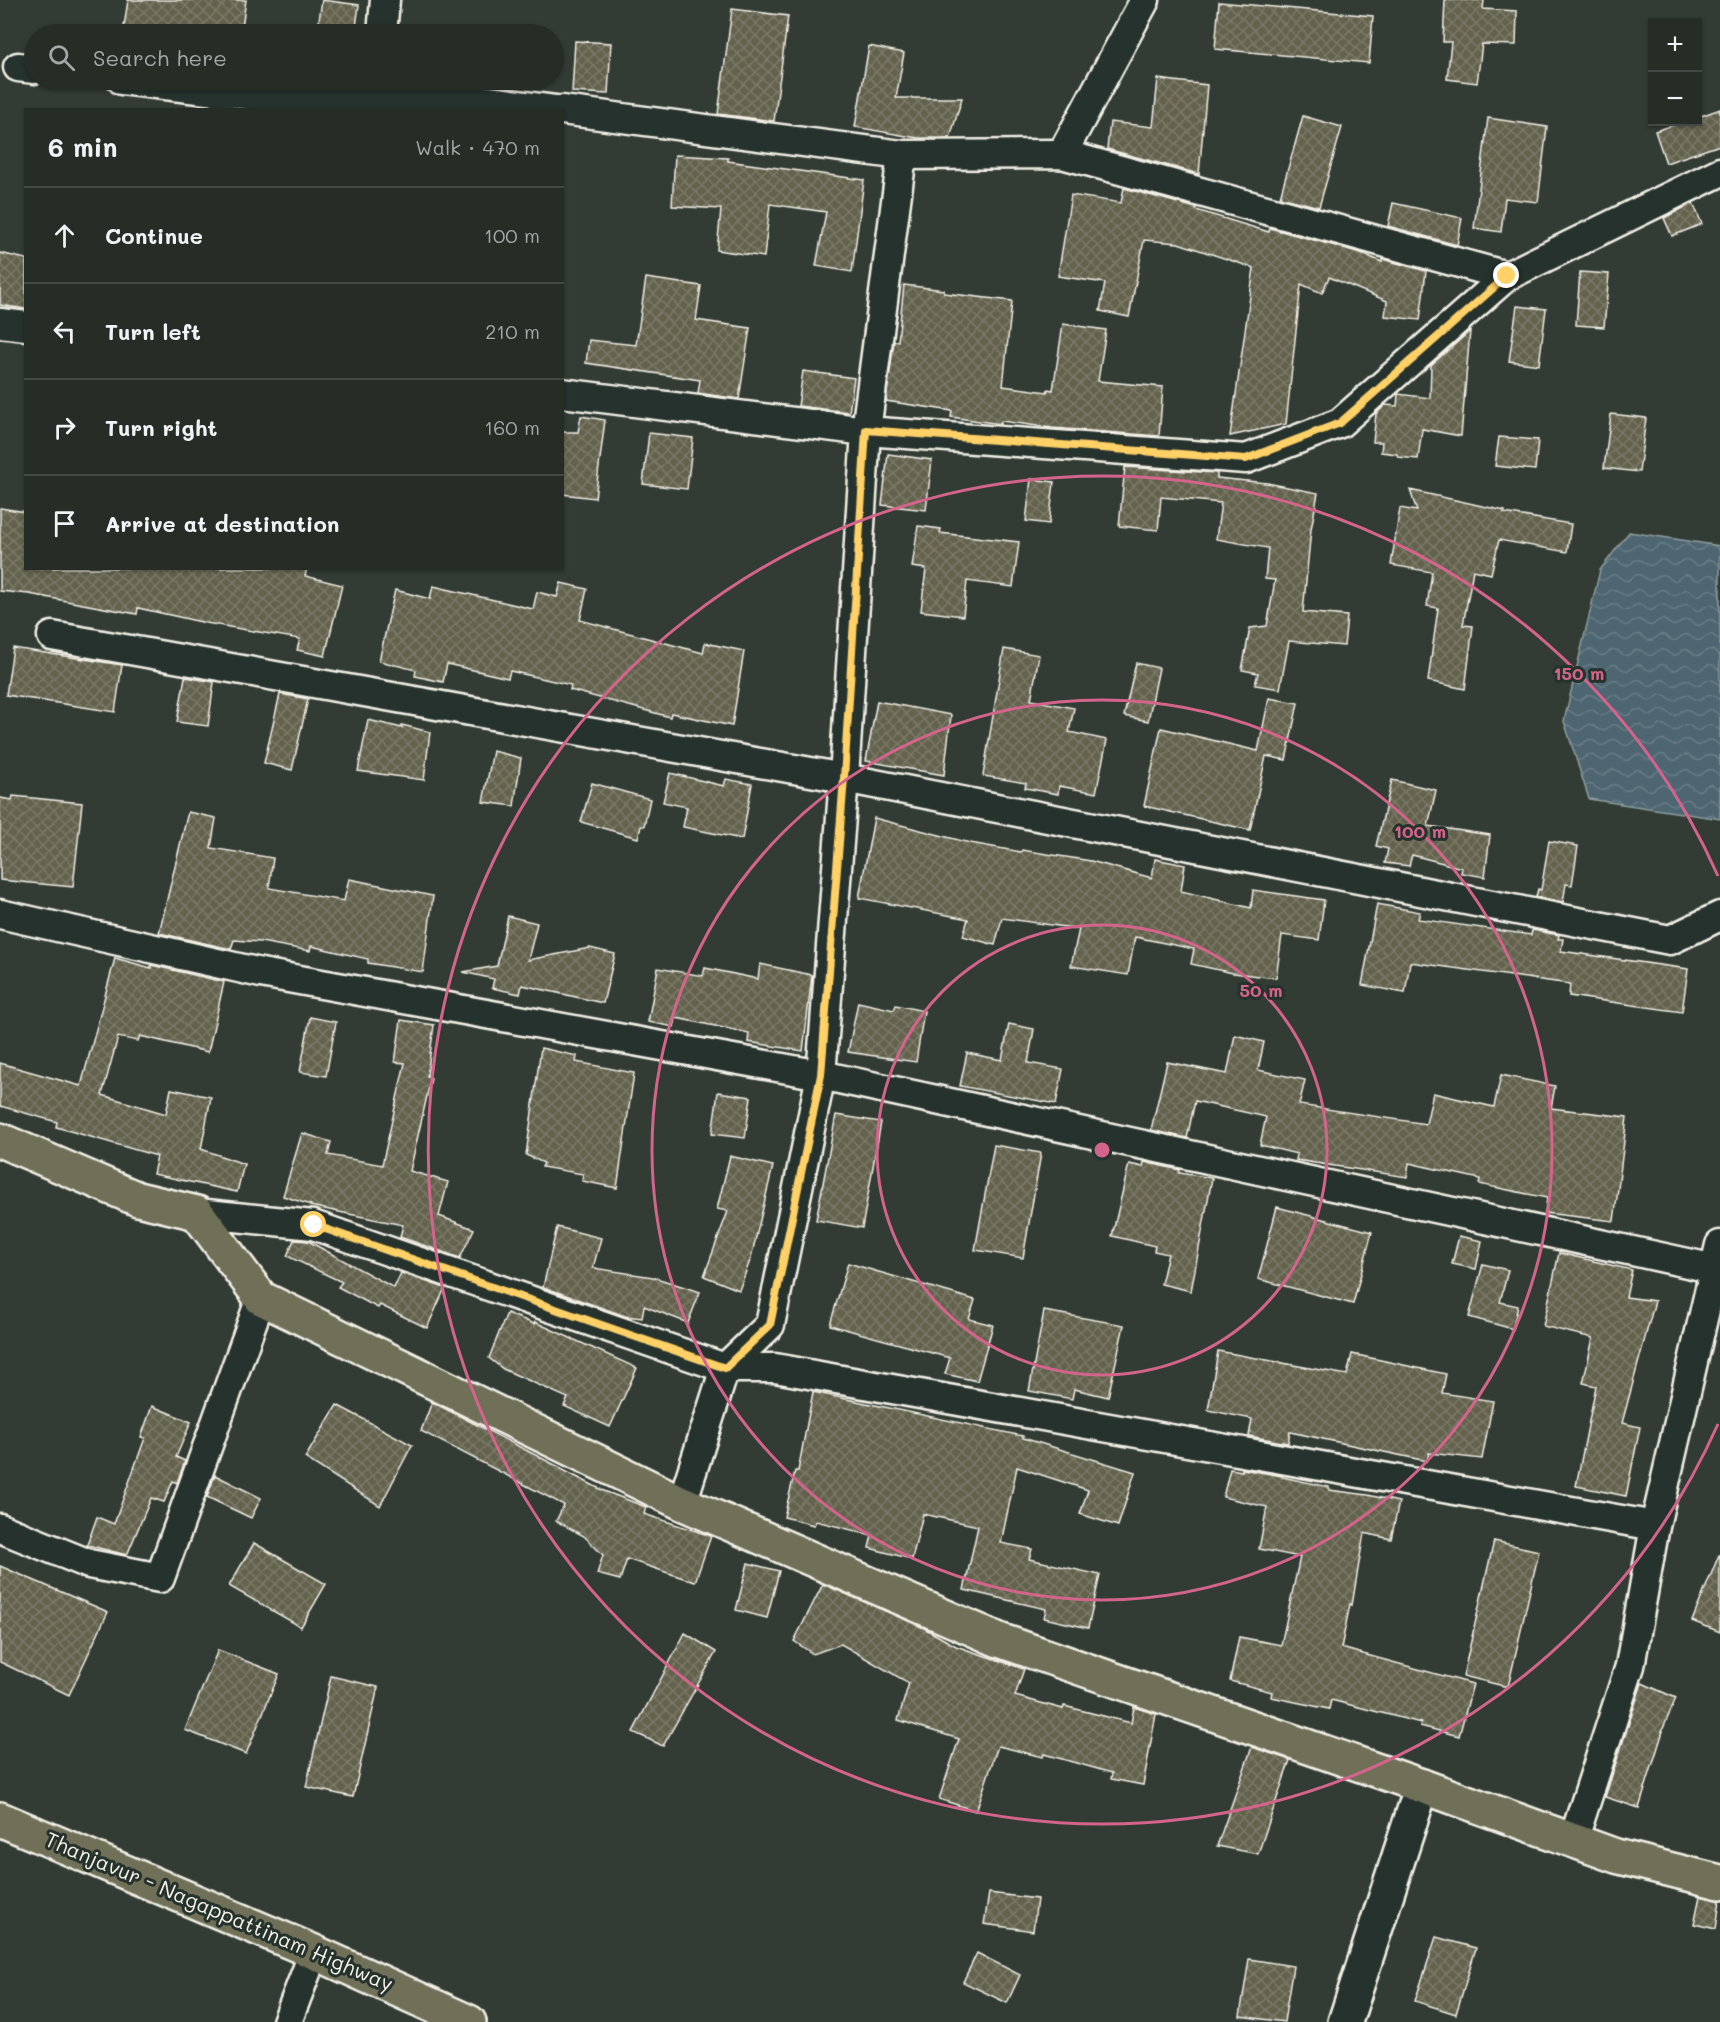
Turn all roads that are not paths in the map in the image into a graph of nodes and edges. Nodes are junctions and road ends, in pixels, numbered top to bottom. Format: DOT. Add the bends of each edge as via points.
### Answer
graph roads {
  1 [pos="385,0"];
  2 [pos="1145,0"];
  3 [pos="382,24"];
  4 [pos="208,90"];
  5 [pos="376,90"];
  6 [pos="541,108"];
  7 [pos="564,110"];
  8 [pos="1062,154"];
  9 [pos="902,155"];
  10 [pos="1720,172"];
  11 [pos="1507,276"];
  12 [pos="0,323"];
  13 [pos="24,326"];
  14 [pos="564,393"];
  15 [pos="866,430"];
  16 [pos="52,636"];
  17 [pos="844,778"];
  18 [pos="0,914"];
  19 [pos="1720,916"];
  20 [pos="821,1075"];
  21 [pos="0,1140"];
  22 [pos="197,1213"];
  23 [pos="1718,1262"];
  24 [pos="261,1298"];
  25 [pos="725,1368"];
  26 [pos="682,1503"];
  27 [pos="1655,1526"];
  28 [pos="0,1528"];
  29 [pos="1422,1786"];
  30 [pos="0,1819"];
  31 [pos="1573,1841"];
  32 [pos="1720,1882"];
  33 [pos="314,1952"];
  34 [pos="287,2022"];
  35 [pos="469,2022"];
  36 [pos="1345,2022"];
  1 -- 3 [label="street"];
  2 -- 8 [label="street"];
  4 -- 5 [label="street" via="301,101"];
  5 -- 6 [label="street"];
  7 -- 9 [label="street"];
  8 -- 9 [label="street"];
  8 -- 11 [label="street"];
  9 -- 15 [label="street"];
  10 -- 11 [label="street"];
  11 -- 15 [label="street" via="1340,423 1246,459"];
  12 -- 13 [label="street"];
  14 -- 15 [label="street"];
  15 -- 17 [label="street"];
  16 -- 17 [label="street"];
  17 -- 19 [label="street" via="1670,940"];
  17 -- 20 [label="street"];
  18 -- 20 [label="street" via="261,973"];
  20 -- 23 [label="street"];
  20 -- 25 [label="street" via="770,1325"];
  21 -- 22 [label="main road" via="138,1199"];
  22 -- 24 [label="main road"];
  22 -- 25 [label="street" via="314,1225"];
  23 -- 27 [label="street"];
  24 -- 26 [label="main road"];
  24 -- 28 [label="street" via="160,1578 89,1564"];
  25 -- 26 [label="street"];
  25 -- 27 [label="street" via="775,1368"];
  26 -- 29 [label="main road" via="999,1640"];
  27 -- 31 [label="street" via="1630,1665"];
  29 -- 31 [label="main road"];
  29 -- 36 [label="main road"];
  30 -- 33 [label="main road, Thanjavur - Nagappattinam Highway"];
  31 -- 32 [label="main road"];
  33 -- 34 [label="street"];
  33 -- 35 [label="main road, Thanjavur - Nagappattinam Highway"];
}
